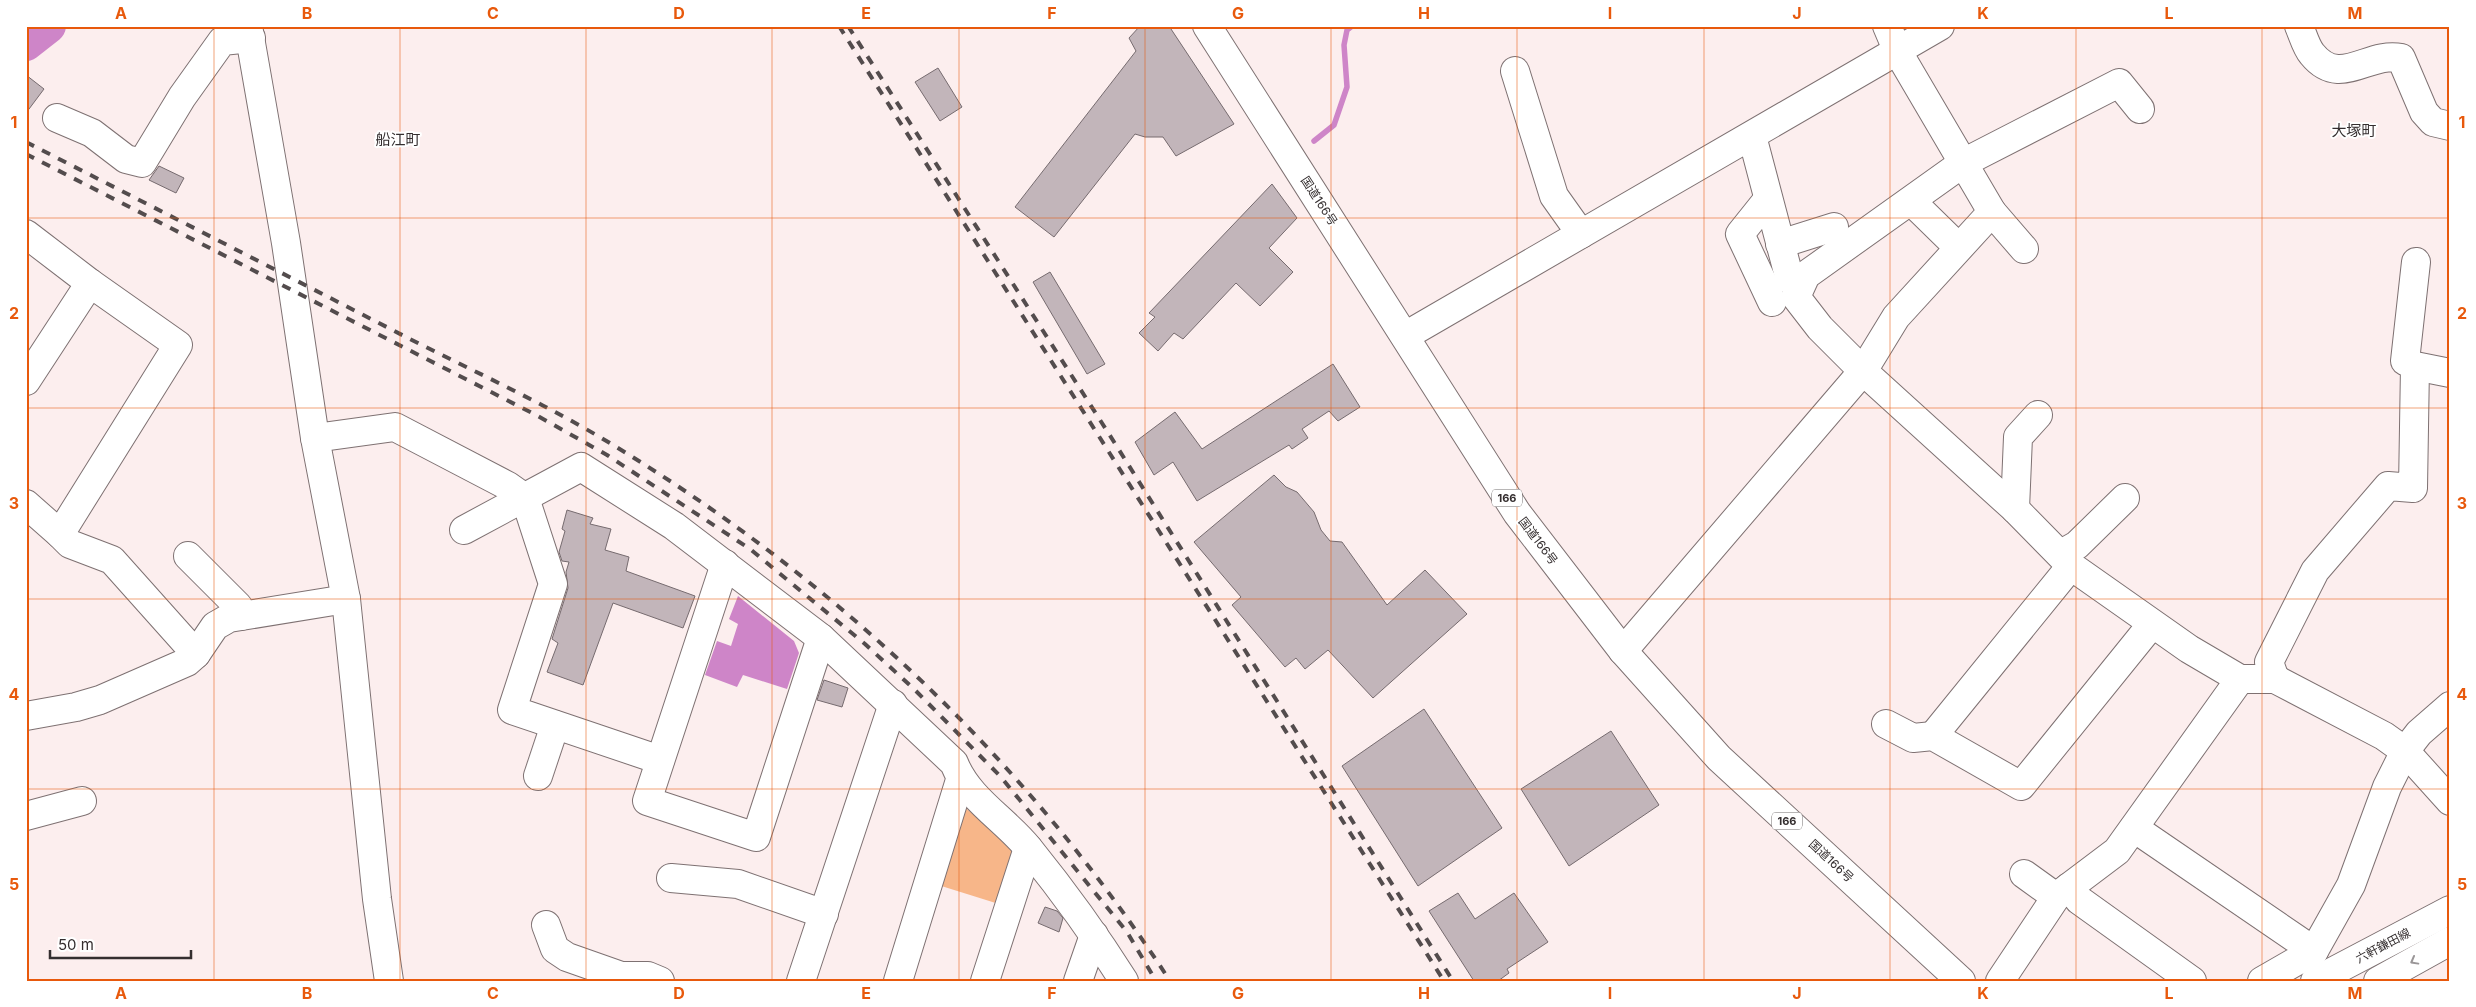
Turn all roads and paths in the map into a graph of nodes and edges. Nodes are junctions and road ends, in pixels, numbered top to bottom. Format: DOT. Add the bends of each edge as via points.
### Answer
graph roads {
  1 [pos="1207,26"];
  2 [pos="1886,26"];
  3 [pos="1940,26"];
  4 [pos="2299,26"];
  5 [pos="250,32"];
  6 [pos="1898,52"];
  7 [pos="1515,71"];
  8 [pos="2140,110"];
  9 [pos="57,118"];
  10 [pos="2450,126"];
  11 [pos="1752,136"];
  12 [pos="1964,163"];
  13 [pos="1768,199"];
  14 [pos="1911,201"];
  15 [pos="1992,212"];
  16 [pos="1834,227"];
  17 [pos="26,234"];
  18 [pos="1581,234"];
  19 [pos="1780,244"];
  20 [pos="1958,247"];
  21 [pos="2024,249"];
  22 [pos="2416,262"];
  23 [pos="1790,280"];
  24 [pos="90,283"];
  25 [pos="1772,302"];
  26 [pos="1405,336"];
  27 [pos="2415,366"];
  28 [pos="1863,372"];
  29 [pos="2450,373"];
  30 [pos="26,381"];
  31 [pos="2038,415"];
  32 [pos="315,438"];
  33 [pos="525,498"];
  34 [pos="2126,498"];
  35 [pos="26,504"];
  36 [pos="2015,509"];
  37 [pos="464,530"];
  38 [pos="60,534"];
  39 [pos="188,556"];
  40 [pos="2066,560"];
  41 [pos="725,564"];
  42 [pos="346,599"];
  43 [pos="241,616"];
  44 [pos="2152,624"];
  45 [pos="821,638"];
  46 [pos="1622,651"];
  47 [pos="196,654"];
  48 [pos="2275,678"];
  49 [pos="2240,680"];
  50 [pos="893,704"];
  51 [pos="2450,706"];
  52 [pos="26,716"];
  53 [pos="554,724"];
  54 [pos="1886,724"];
  55 [pos="1933,736"];
  56 [pos="2405,750"];
  57 [pos="660,760"];
  58 [pos="538,776"];
  59 [pos="960,780"];
  60 [pos="82,801"];
  61 [pos="2450,801"];
  62 [pos="26,816"];
  63 [pos="2134,828"];
  64 [pos="1028,848"];
  65 [pos="2024,874"];
  66 [pos="671,878"];
  67 [pos="2062,892"];
  68 [pos="2450,910"];
  69 [pos="824,914"];
  70 [pos="546,925"];
  71 [pos="1094,934"];
  72 [pos="2450,941"];
  73 [pos="2314,952"];
  74 [pos="389,981"];
  75 [pos="660,981"];
  76 [pos="801,981"];
  77 [pos="898,981"];
  78 [pos="984,981"];
  79 [pos="1078,981"];
  80 [pos="1124,981"];
  81 [pos="1961,981"];
  82 [pos="2000,981"];
  83 [pos="2192,981"];
  84 [pos="2262,981"];
  85 [pos="2315,981"];
  86 [pos="2378,981"];
  1 -- 26 [label="main road, 国道166号 / 166"];
  2 -- 6 [label="main road"];
  3 -- 6 [label="main road"];
  4 -- 10 [label="main road" via="2311,54 2326,68 2344,70 2388,55 2401,58 2424,112 2433,122"];
  5 -- 9 [label="main road" via="222,41 182,97 142,163 126,159 92,133"];
  5 -- 32 [label="main road"];
  6 -- 11 [label="main road"];
  6 -- 12 [label="main road"];
  7 -- 18 [label="main road" via="1554,196"];
  8 -- 12 [label="main road" via="2119,83"];
  11 -- 13 [label="main road"];
  11 -- 18 [label="main road"];
  12 -- 14 [label="main road"];
  12 -- 15 [label="main road"];
  13 -- 19 [label="main road"];
  13 -- 25 [label="main road" via="1740,234"];
  14 -- 20 [label="main road"];
  14 -- 28 [label="main road" via="1806,275 1796,297 1820,328"];
  15 -- 20 [label="main road"];
  15 -- 21 [label="main road"];
  16 -- 19 [label="main road"];
  17 -- 24 [label="main road"];
  18 -- 26 [label="main road"];
  19 -- 23 [label="main road"];
  20 -- 28 [label="main road" via="1896,317"];
  22 -- 27 [label="main road" via="2405,361"];
  24 -- 30 [label="main road"];
  24 -- 38 [label="main road" via="178,345"];
  26 -- 46 [label="main road, 国道166号 / 166" via="1517,513"];
  27 -- 29 [label="main road"];
  27 -- 48 [label="main road" via="2413,488 2388,486 2315,571 2269,662"];
  28 -- 36 [label="main road"];
  28 -- 46 [label="main road"];
  31 -- 36 [label="main road" via="2018,437"];
  32 -- 33 [label="main road" via="395,428 508,486"];
  32 -- 42 [label="main road"];
  33 -- 37 [label="main road"];
  33 -- 41 [label="main road" via="581,467 674,526"];
  33 -- 53 [label="main road" via="553,584 512,710"];
  34 -- 40 [label="main road" via="2077,545"];
  35 -- 38 [label="main road"];
  36 -- 40 [label="main road"];
  38 -- 47 [label="main road" via="70,544 112,560"];
  39 -- 43 [label="main road" via="238,606"];
  40 -- 44 [label="main road"];
  40 -- 55 [label="main road"];
  41 -- 45 [label="main road"];
  41 -- 57 [label="main road"];
  42 -- 43 [label="main road"];
  42 -- 74 [label="main road" via="376,890"];
  43 -- 47 [label="main road" via="229,618 216,626"];
  44 -- 49 [label="main road"];
  44 -- 55 [label="main road" via="2021,786"];
  45 -- 50 [label="main road"];
  45 -- 57 [label="main road" via="756,837 647,801"];
  46 -- 81 [label="main road, 国道166号 / 166" via="1719,758"];
  47 -- 52 [label="main road" via="187,662 100,700"];
  48 -- 49 [label="main road"];
  48 -- 56 [label="main road"];
  49 -- 63 [label="main road"];
  50 -- 59 [label="main road" via="954,763"];
  50 -- 69 [label="main road"];
  51 -- 56 [label="main road" via="2418,733"];
  53 -- 57 [label="main road"];
  53 -- 58 [label="main road"];
  54 -- 55 [label="main road" via="1913,738"];
  56 -- 61 [label="main road"];
  56 -- 73 [label="main road" via="2387,787 2351,885"];
  59 -- 64 [label="main road"];
  59 -- 77 [label="main road"];
  60 -- 62 [label="main road"];
  63 -- 67 [label="main road" via="2117,851"];
  63 -- 73 [label="main road"];
  64 -- 71 [label="main road"];
  64 -- 78 [label="main road"];
  65 -- 67 [label="main road"];
  66 -- 69 [label="main road" via="738,884"];
  67 -- 82 [label="main road"];
  67 -- 83 [label="main road" via="2079,900"];
  68 -- 85 [label="main road, 六軒鎌田線"];
  69 -- 76 [label="main road"];
  70 -- 75 [label="main road" via="555,949 568,957 621,976 648,976"];
  71 -- 79 [label="main road"];
  71 -- 80 [label="main road"];
  72 -- 86 [label="main road, one-way"];
  73 -- 84 [label="main road"];
}
